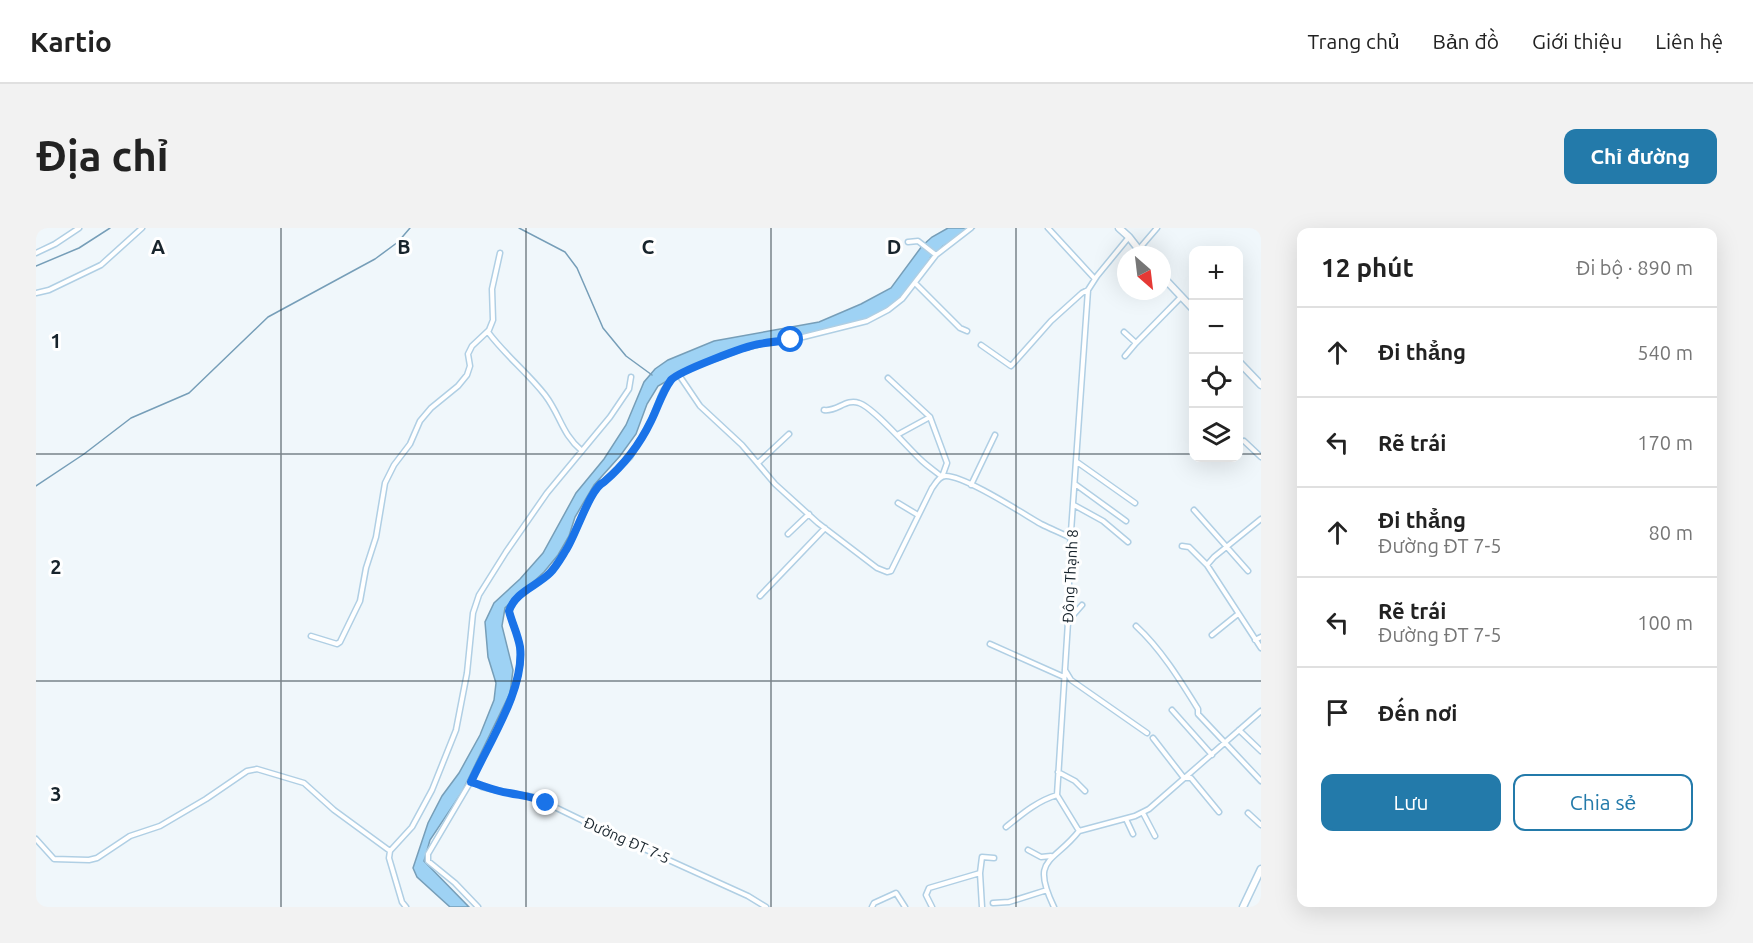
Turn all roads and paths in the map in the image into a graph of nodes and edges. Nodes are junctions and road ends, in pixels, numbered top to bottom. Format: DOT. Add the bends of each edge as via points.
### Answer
graph roads {
  1 [pos="80,228"];
  2 [pos="142,228"];
  3 [pos="971,228"];
  4 [pos="1048,228"];
  5 [pos="1119,228"];
  6 [pos="1157,228"];
  7 [pos="1129,237"];
  8 [pos="908,242"];
  9 [pos="1136,246"];
  10 [pos="1145,246"];
  11 [pos="36,252"];
  12 [pos="500,253"];
  13 [pos="935,255"];
  14 [pos="1095,279"];
  15 [pos="916,284"];
  16 [pos="1171,286"];
  17 [pos="1088,290"];
  18 [pos="36,293"];
  19 [pos="1181,297"];
  20 [pos="1189,305"];
  21 [pos="967,331"];
  22 [pos="488,332"];
  23 [pos="1124,332"];
  24 [pos="1136,343"];
  25 [pos="981,345"];
  26 [pos="1125,356"];
  27 [pos="1243,365"];
  28 [pos="679,375"];
  29 [pos="631,377"];
  30 [pos="888,378"];
  31 [pos="1261,385"];
  32 [pos="824,410"];
  33 [pos="930,417"];
  34 [pos="789,434"];
  35 [pos="897,435"];
  36 [pos="995,435"];
  37 [pos="1244,441"];
  38 [pos="582,451"];
  39 [pos="1261,457"];
  40 [pos="1077,462"];
  41 [pos="758,464"];
  42 [pos="942,477"];
  43 [pos="1075,484"];
  44 [pos="971,485"];
  45 [pos="898,503"];
  46 [pos="1135,503"];
  47 [pos="1074,505"];
  48 [pos="1194,510"];
  49 [pos="808,514"];
  50 [pos="918,515"];
  51 [pos="1261,519"];
  52 [pos="1126,521"];
  53 [pos="825,528"];
  54 [pos="788,534"];
  55 [pos="1071,538"];
  56 [pos="1128,542"];
  57 [pos="1182,546"];
  58 [pos="1227,546"];
  59 [pos="1207,565"];
  60 [pos="1248,571"];
  61 [pos="760,596"];
  62 [pos="1082,605"];
  63 [pos="1238,614"];
  64 [pos="1068,622"];
  65 [pos="1136,626"];
  66 [pos="1212,635"];
  67 [pos="311,636"];
  68 [pos="1261,637"];
  69 [pos="1256,640"];
  70 [pos="990,644"];
  71 [pos="1261,648"];
  72 [pos="1065,669"];
  73 [pos="1064,677"];
  74 [pos="1172,710"];
  75 [pos="1261,711"];
  76 [pos="1239,730"];
  77 [pos="1147,733"];
  78 [pos="1153,738"];
  79 [pos="1226,743"];
  80 [pos="1261,751"];
  81 [pos="1212,755"];
  82 [pos="1058,772"];
  83 [pos="1184,778"];
  84 [pos="1261,781"];
  85 [pos="471,782"];
  86 [pos="1085,791"];
  87 [pos="1057,795"];
  88 [pos="1219,812"];
  89 [pos="1143,813"];
  90 [pos="1248,813"];
  91 [pos="1126,819"];
  92 [pos="1261,825"];
  93 [pos="1006,827"];
  94 [pos="1079,831"];
  95 [pos="1133,834"];
  96 [pos="1155,836"];
  97 [pos="36,839"];
  98 [pos="1028,850"];
  99 [pos="390,851"];
  100 [pos="1051,856"];
  101 [pos="994,858"];
  102 [pos="1261,869"];
  103 [pos="980,873"];
  104 [pos="1047,890"];
  105 [pos="993,903"];
  106 [pos="406,907"];
  107 [pos="478,907"];
  108 [pos="766,907"];
  109 [pos="872,907"];
  110 [pos="905,907"];
  111 [pos="932,907"];
  112 [pos="982,907"];
  113 [pos="1054,907"];
  114 [pos="1243,907"];
  1 -- 11 [label="street"];
  2 -- 18 [label="street" via="101,265"];
  3 -- 13 [label="street"];
  4 -- 14 [label="street"];
  5 -- 7 [label="main road"];
  6 -- 10 [label="street"];
  7 -- 9 [label="main road"];
  7 -- 14 [label="street, Đông Thạnh 8"];
  8 -- 13 [label="street" via="918,240"];
  12 -- 22 [label="street" via="492,290 493,320"];
  13 -- 15 [label="street"];
  14 -- 17 [label="street, Đông Thạnh 8"];
  15 -- 21 [label="street"];
  15 -- 28 [label="street" via="888,310 867,321 744,348"];
  16 -- 19 [label="main road"];
  17 -- 25 [label="street" via="1051,321 1011,366"];
  17 -- 40 [label="street, Đông Thạnh 8"];
  19 -- 20 [label="main road"];
  19 -- 24 [label="street"];
  22 -- 38 [label="street" via="545,394 567,437"];
  22 -- 67 [label="street" via="468,354 467,375 420,421 385,483 360,601 340,642"];
  23 -- 24 [label="street"];
  24 -- 26 [label="street"];
  27 -- 31 [label="main road"];
  28 -- 41 [label="street" via="700,406"];
  28 -- 85 [label="street" via="663,391 651,422 630,457 591,495 557,565 511,606 520,649 517,674 508,707"];
  29 -- 38 [label="street" via="616,408"];
  30 -- 33 [label="street"];
  32 -- 35 [label="street" via="861,403"];
  33 -- 35 [label="street"];
  33 -- 42 [label="street" via="947,464"];
  34 -- 41 [label="street"];
  35 -- 42 [label="street"];
  36 -- 44 [label="street"];
  37 -- 39 [label="street"];
  38 -- 99 [label="street" via="506,552 480,595 473,613 456,730 432,790 415,820"];
  40 -- 43 [label="street, Đông Thạnh 8"];
  40 -- 46 [label="street"];
  41 -- 49 [label="street"];
  42 -- 44 [label="street" via="957,478"];
  42 -- 50 [label="street"];
  43 -- 47 [label="street, Đông Thạnh 8"];
  43 -- 52 [label="street"];
  44 -- 55 [label="street"];
  45 -- 50 [label="street"];
  47 -- 55 [label="street, Đông Thạnh 8"];
  47 -- 56 [label="street" via="1103,521"];
  48 -- 58 [label="street"];
  49 -- 53 [label="street"];
  49 -- 54 [label="street"];
  50 -- 53 [label="street" via="888,572 877,568"];
  51 -- 58 [label="street"];
  53 -- 61 [label="street"];
  55 -- 64 [label="street, Đông Thạnh 8"];
  57 -- 59 [label="street" via="1189,547"];
  58 -- 59 [label="street"];
  58 -- 60 [label="street"];
  59 -- 63 [label="street"];
  62 -- 64 [label="street"];
  63 -- 66 [label="street"];
  63 -- 69 [label="street"];
  64 -- 72 [label="street, Đông Thạnh 8"];
  65 -- 79 [label="street" via="1172,668 1198,714"];
  68 -- 69 [label="street"];
  69 -- 71 [label="street"];
  70 -- 73 [label="street"];
  72 -- 73 [label="street, Đông Thạnh 8"];
  72 -- 77 [label="street" via="1071,680"];
  73 -- 82 [label="street, Đông Thạnh 8"];
  74 -- 81 [label="street"];
  75 -- 76 [label="street"];
  76 -- 79 [label="street"];
  76 -- 80 [label="street"];
  78 -- 83 [label="street"];
  79 -- 81 [label="street"];
  79 -- 84 [label="street"];
  81 -- 83 [label="street"];
  82 -- 86 [label="street"];
  82 -- 87 [label="street, Đông Thạnh 8"];
  83 -- 88 [label="street" via="1191,778"];
  83 -- 89 [label="street"];
  85 -- 107 [label="street" via="428,854 429,861"];
  85 -- 108 [label="street, Đường ĐT 7-5" via="534,796"];
  87 -- 93 [label="street" via="1029,809"];
  87 -- 94 [label="street"];
  89 -- 91 [label="street"];
  89 -- 96 [label="street"];
  90 -- 92 [label="street"];
  91 -- 94 [label="street"];
  91 -- 95 [label="street"];
  94 -- 100 [label="street"];
  97 -- 99 [label="street" via="54,859 94,860 130,836 160,826 247,771 257,769 306,784"];
  98 -- 100 [label="street" via="1041,857"];
  99 -- 106 [label="street"];
  100 -- 104 [label="street" via="1044,875"];
  101 -- 103 [label="street" via="981,857"];
  102 -- 114 [label="main road"];
  103 -- 111 [label="street" via="929,888 926,895"];
  103 -- 112 [label="street"];
  104 -- 105 [label="street"];
  104 -- 113 [label="street"];
  109 -- 110 [label="street" via="896,893"];
}
